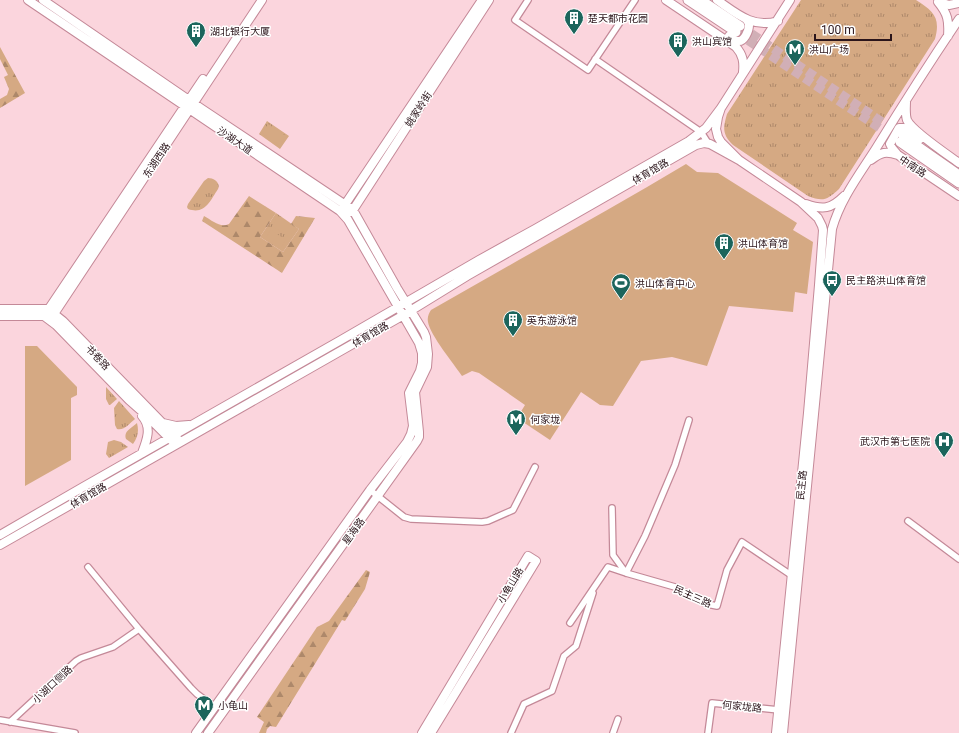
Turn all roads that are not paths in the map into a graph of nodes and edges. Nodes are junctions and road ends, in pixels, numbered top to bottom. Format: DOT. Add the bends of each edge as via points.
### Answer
graph roads {
  1 [pos="28,0"];
  2 [pos="42,0"];
  3 [pos="256,0"];
  4 [pos="262,0"];
  5 [pos="482,0"];
  6 [pos="489,0"];
  7 [pos="528,0"];
  8 [pos="635,0"];
  9 [pos="666,0"];
  10 [pos="688,0"];
  11 [pos="701,0"];
  12 [pos="717,0"];
  13 [pos="790,0"];
  14 [pos="936,1"];
  15 [pos="959,3"];
  16 [pos="959,19"];
  17 [pos="778,21"];
  18 [pos="741,26"];
  19 [pos="713,32"];
  20 [pos="948,37"];
  21 [pos="595,59"];
  22 [pos="742,75"];
  23 [pos="906,100"];
  24 [pos="189,104"];
  25 [pos="721,108"];
  26 [pos="701,132"];
  27 [pos="708,143"];
  28 [pos="937,147"];
  29 [pos="898,155"];
  30 [pos="740,160"];
  31 [pos="959,163"];
  32 [pos="866,164"];
  33 [pos="959,175"];
  34 [pos="959,183"];
  35 [pos="849,191"];
  36 [pos="959,196"];
  37 [pos="801,202"];
  38 [pos="343,210"];
  39 [pos="353,210"];
  40 [pos="827,237"];
  41 [pos="406,303"];
  42 [pos="397,307"];
  43 [pos="0,309"];
  44 [pos="411,311"];
  45 [pos="49,314"];
  46 [pos="0,316"];
  47 [pos="402,316"];
  48 [pos="138,408"];
  49 [pos="689,420"];
  50 [pos="163,423"];
  51 [pos="192,425"];
  52 [pos="171,436"];
  53 [pos="178,443"];
  54 [pos="142,453"];
  55 [pos="536,467"];
  56 [pos="370,490"];
  57 [pos="378,496"];
  58 [pos="612,508"];
  59 [pos="908,521"];
  60 [pos="0,535"];
  61 [pos="0,545"];
  62 [pos="959,559"];
  63 [pos="88,567"];
  64 [pos="626,573"];
  65 [pos="795,577"];
  66 [pos="595,586"];
  67 [pos="570,623"];
  68 [pos="138,629"];
  69 [pos="215,707"];
  70 [pos="779,710"];
  71 [pos="618,718"];
  72 [pos="0,720"];
  73 [pos="10,722"];
  74 [pos="75,733"];
  75 [pos="196,733"];
  76 [pos="208,733"];
  77 [pos="422,733"];
  78 [pos="431,733"];
  79 [pos="511,733"];
  80 [pos="613,733"];
  81 [pos="708,733"];
  82 [pos="776,733"];
  83 [pos="783,733"];
  1 -- 24 [label="main road, 沙湖大道"];
  2 -- 24 [label="main road, 沙湖大道"];
  3 -- 24 [label="main road, 东湖西路"];
  4 -- 24 [label="main road, 东湖西路"];
  5 -- 38 [label="main road, 姚家岭街"];
  6 -- 39 [label="main road, 姚家岭街"];
  7 -- 21 [label="street" via="515,20 588,70"];
  8 -- 21 [label="street"];
  9 -- 19 [label="main road"];
  10 -- 18 [label="main road"];
  11 -- 18 [label="main road"];
  12 -- 18 [label="main road"];
  13 -- 17 [label="main road"];
  14 -- 15 [label="main road" via="949,5"];
  14 -- 20 [label="main road" via="948,17"];
  16 -- 20 [label="main road"];
  17 -- 18 [label="main road"];
  17 -- 22 [label="main road"];
  18 -- 19 [label="main road" via="748,22 747,33 741,41 723,32"];
  19 -- 22 [label="main road" via="741,53 744,60"];
  20 -- 23 [label="main road"];
  21 -- 26 [label="street"];
  22 -- 25 [label="main road"];
  23 -- 28 [label="main road" via="908,122"];
  23 -- 32 [label="main road"];
  24 -- 38 [label="main road, 沙湖大道"];
  24 -- 45 [label="main road, 东湖西路"];
  25 -- 26 [label="main road, 体育馆路"];
  25 -- 30 [label="main road" via="716,129 718,137"];
  26 -- 27 [label="street"];
  26 -- 41 [label="main road, 体育馆路"];
  27 -- 30 [label="main road"];
  27 -- 44 [label="main road, 体育馆路" via="696,145"];
  28 -- 29 [label="main road" via="930,146 900,127 890,144"];
  28 -- 31 [label="main road"];
  29 -- 32 [label="main road, 中南路" via="881,153"];
  29 -- 36 [label="main road, 中南路"];
  30 -- 37 [label="main road"];
  32 -- 35 [label="main road"];
  33 -- 34 [label="main road, 中南路" via="902,139"];
  35 -- 37 [label="main road" via="833,205 824,208"];
  35 -- 40 [label="main road"];
  37 -- 40 [label="main road" via="813,212"];
  38 -- 39 [label="main road, 姚家岭街"];
  38 -- 42 [label="main road, 沙湖大道"];
  39 -- 41 [label="main road"];
  40 -- 65 [label="main road, 民主路" via="809,405"];
  41 -- 42 [label="main road, 体育馆路"];
  41 -- 44 [label="main road"];
  42 -- 47 [label="main road, 沙湖大道"];
  42 -- 51 [label="main road, 体育馆路"];
  43 -- 45 [label="main road"];
  44 -- 47 [label="main road, 体育馆路"];
  44 -- 57 [label="main road, 星海路" via="424,332 428,354 427,367 415,392 419,437"];
  45 -- 46 [label="main road"];
  45 -- 48 [label="main road, 书卷路" via="56,325"];
  45 -- 50 [label="main road, 书卷路"];
  47 -- 53 [label="main road, 体育馆路"];
  47 -- 56 [label="main road, 星海路" via="422,353 420,371 409,392 413,426 407,442"];
  48 -- 52 [label="main road, 书卷路"];
  48 -- 54 [label="main road" via="148,428"];
  49 -- 64 [label="street" via="675,465 645,536"];
  50 -- 51 [label="main road" via="176,426"];
  50 -- 52 [label="main road, 书卷路"];
  51 -- 52 [label="main road, 体育馆路"];
  52 -- 53 [label="main road, 书卷路"];
  52 -- 54 [label="main road, 体育馆路"];
  53 -- 61 [label="main road, 体育馆路"];
  54 -- 60 [label="main road, 体育馆路"];
  55 -- 57 [label="street" via="513,510 488,522 411,519 404,517"];
  56 -- 57 [label="street"];
  56 -- 69 [label="main road, 星海路"];
  57 -- 76 [label="main road, 星海路"];
  58 -- 64 [label="street" via="613,554"];
  59 -- 62 [label="street"];
  63 -- 68 [label="street"];
  64 -- 65 [label="street, 民主三路" via="675,586 707,604 717,606 727,570 742,542"];
  64 -- 66 [label="street, 民主三路" via="608,567"];
  65 -- 70 [label="main road, 民主路"];
  65 -- 83 [label="main road, 民主路"];
  66 -- 67 [label="street"];
  66 -- 79 [label="street" via="576,646 564,656 552,692 524,704"];
  68 -- 69 [label="street" via="191,688"];
  68 -- 73 [label="street, 小湖口侧路" via="113,647 76,661"];
  69 -- 75 [label="main road, 星海路"];
  70 -- 81 [label="street, 何家垅路" via="712,703"];
  70 -- 82 [label="main road, 民主路"];
  71 -- 80 [label="street"];
  72 -- 73 [label="street"];
  73 -- 74 [label="street"];
  77 -- 78 [label="main road, 小龟山路" via="528,556 536,561"];
}
